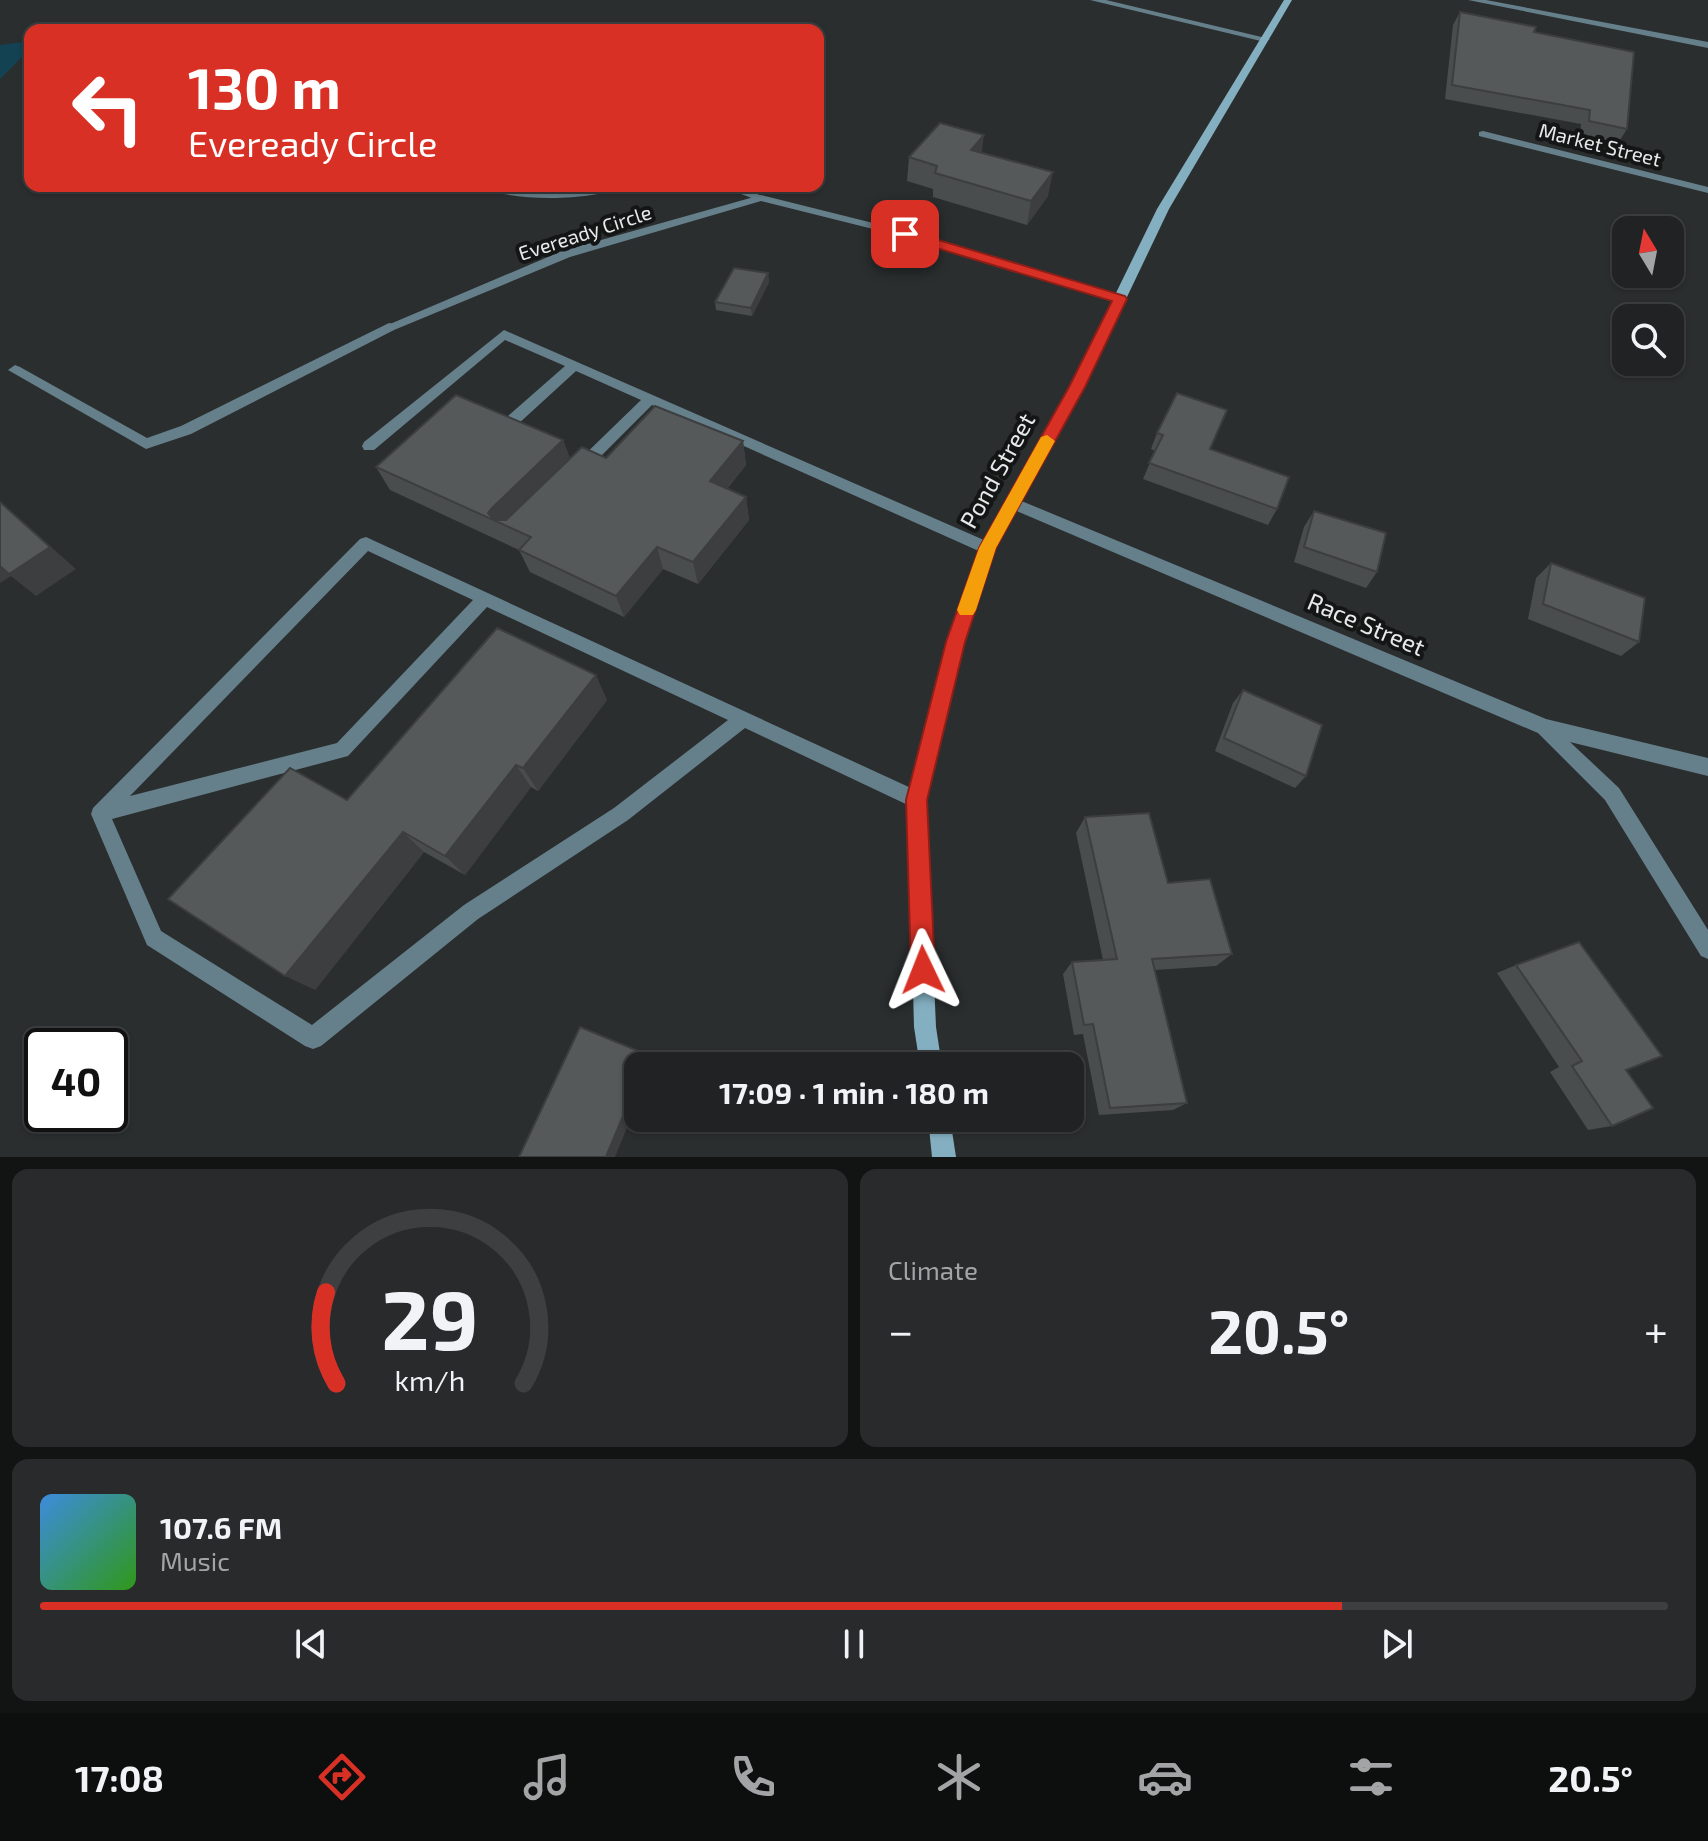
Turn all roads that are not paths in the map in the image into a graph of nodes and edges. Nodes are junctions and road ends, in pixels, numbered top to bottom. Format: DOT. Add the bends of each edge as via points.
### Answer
graph roads {
  1 [pos="1094,0"];
  2 [pos="1288,0"];
  3 [pos="1472,0"];
  4 [pos="1265,39"];
  5 [pos="1708,45"];
  6 [pos="1483,134"];
  7 [pos="1708,190"];
  8 [pos="508,192"];
  9 [pos="592,192"];
  10 [pos="744,192"];
  11 [pos="761,198"];
  12 [pos="1120,299"];
  13 [pos="574,365"];
  14 [pos="15,370"];
  15 [pos="650,399"];
  16 [pos="512,421"];
  17 [pos="369,446"];
  18 [pos="564,483"];
  19 [pos="1012,503"];
  20 [pos="987,548"];
  21 [pos="485,598"];
  22 [pos="743,719"];
  23 [pos="1544,727"];
  24 [pos="1708,767"];
  25 [pos="917,800"];
  26 [pos="100,814"];
  27 [pos="1708,949"];
  28 [pos="929,1052"];
  29 [pos="941,1132"];
  30 [pos="944,1157"];
  1 -- 4 [label="street"];
  2 -- 4 [label="street, Pond Street"];
  3 -- 5 [label="street"];
  4 -- 12 [label="street, Pond Street" via="1163,209"];
  6 -- 7 [label="street, Market Street"];
  8 -- 9 [label="street"];
  10 -- 11 [label="street"];
  11 -- 12 [label="street" via="905,234"];
  11 -- 14 [label="street, Eveready Circle" via="566,254 389,327 186,430 146,444"];
  12 -- 19 [label="street, Pond Street"];
  13 -- 15 [label="street"];
  13 -- 16 [label="street"];
  13 -- 17 [label="street" via="504,334"];
  15 -- 18 [label="street"];
  15 -- 20 [label="street"];
  19 -- 20 [label="street, Pond Street"];
  19 -- 23 [label="street, Race Street"];
  20 -- 25 [label="street, Pond Street" via="955,642"];
  21 -- 22 [label="street"];
  21 -- 26 [label="street" via="342,750"];
  21 -- 26 [label="street" via="366,543"];
  22 -- 25 [label="street"];
  22 -- 26 [label="street" via="621,814 471,912 313,1038 154,938"];
  23 -- 24 [label="street, Race Street"];
  23 -- 27 [label="street" via="1612,794"];
  25 -- 28 [label="street, Pond Street"];
  29 -- 30 [label="street"];
}
